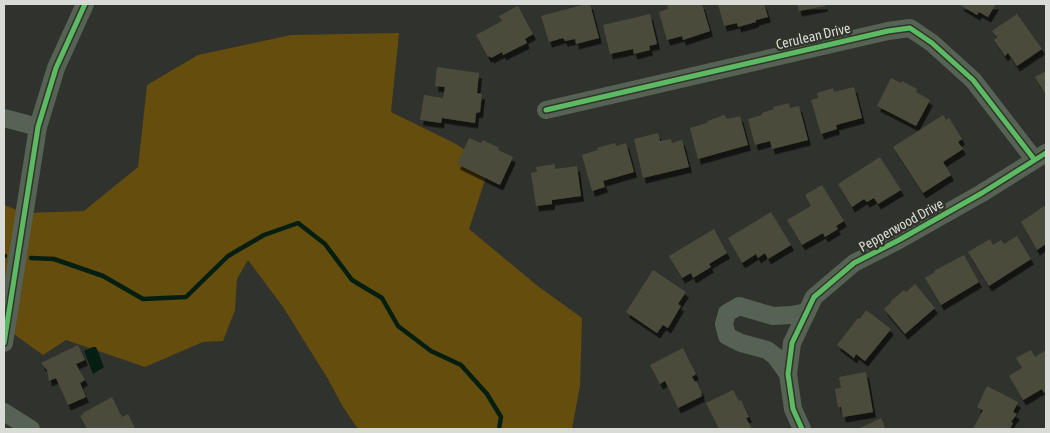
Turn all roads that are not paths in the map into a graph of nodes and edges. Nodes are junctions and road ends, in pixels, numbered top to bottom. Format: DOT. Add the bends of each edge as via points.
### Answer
graph roads {
  1 [pos="85,4"];
  2 [pos="546,110"];
  3 [pos="4,118"];
  4 [pos="38,127"];
  5 [pos="1040,156"];
  6 [pos="807,312"];
  7 [pos="4,343"];
  8 [pos="788,374"];
  9 [pos="4,412"];
  10 [pos="31,429"];
  11 [pos="802,429"];
  1 -- 4 [label="street" via="56,68"];
  2 -- 5 [label="street, Cerulean Drive" via="888,30 910,28 973,80"];
  3 -- 4 [label="street"];
  4 -- 7 [label="street"];
  5 -- 6 [label="street, Pepperwood Drive" via="982,193 854,263 814,298"];
  6 -- 8 [label="street, Pepperwood Drive" via="792,343"];
  6 -- 8 [label="street" via="773,316 739,306 727,313 724,324 727,336 767,350"];
  8 -- 11 [label="street" via="793,409"];
  9 -- 10 [label="street"];
}
